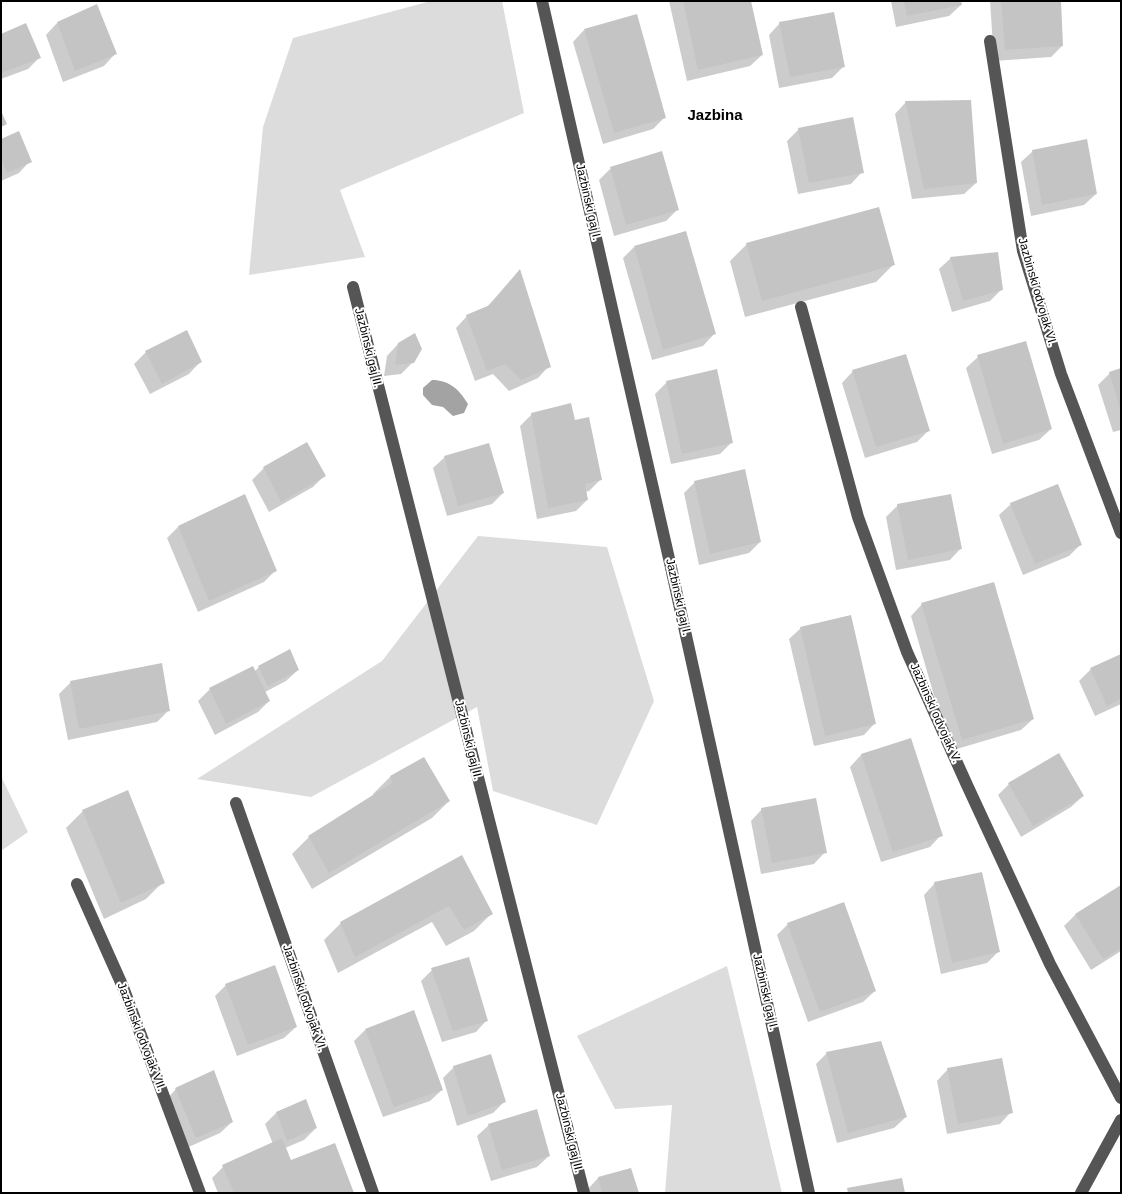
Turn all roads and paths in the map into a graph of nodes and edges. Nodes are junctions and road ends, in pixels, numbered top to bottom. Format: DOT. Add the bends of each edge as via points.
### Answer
graph roads {
  1 [pos="542,1"];
  2 [pos="990,41"];
  3 [pos="353,288"];
  4 [pos="801,307"];
  5 [pos="1121,533"];
  6 [pos="236,804"];
  7 [pos="77,884"];
  8 [pos="1121,1098"];
  9 [pos="1121,1120"];
  10 [pos="200,1193"];
  11 [pos="373,1193"];
  12 [pos="584,1193"];
  13 [pos="809,1193"];
  14 [pos="1081,1193"];
  1 -- 13 [label="street, Jazbinski gaj I."];
  2 -- 5 [label="street, Jazbinski odvojak VI." via="1023,251 1061,374"];
  3 -- 12 [label="street, Jazbinski gaj II."];
  4 -- 8 [label="street, Jazbinski odvojak V." via="858,516 908,652 1050,964"];
  6 -- 11 [label="street, Jazbinski odvojak VI."];
  7 -- 10 [label="street, Jazbinski odvojak VII." via="122,987"];
  9 -- 14 [label="street"];
}
